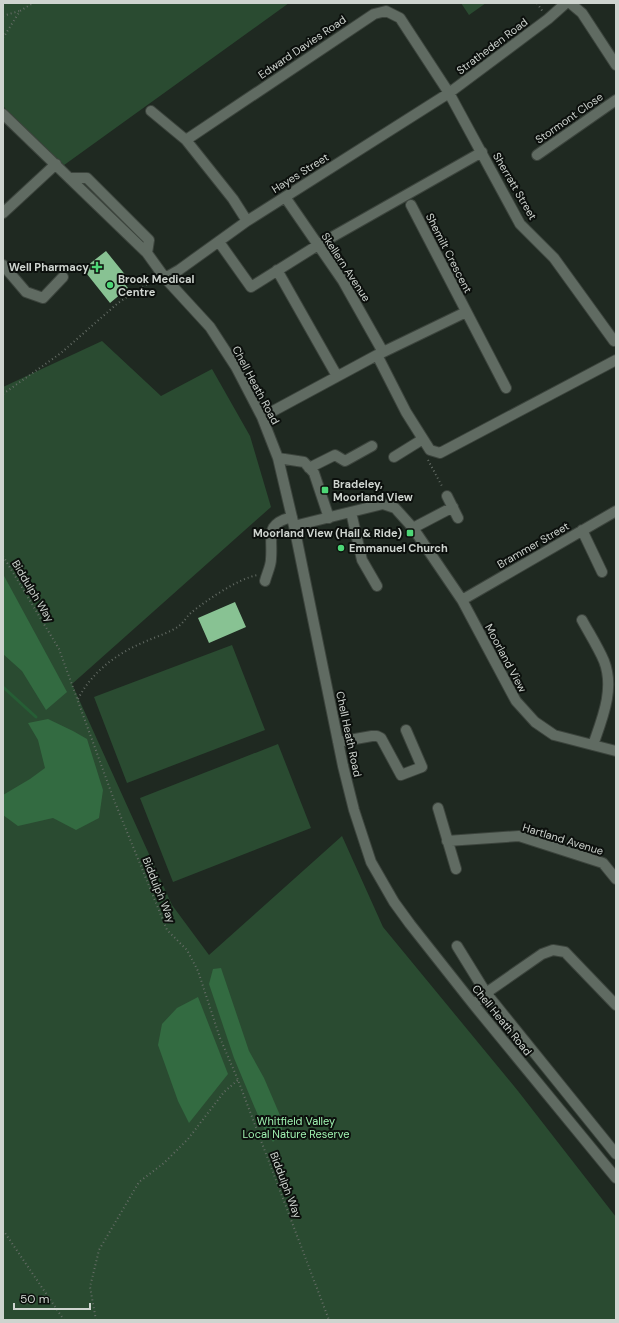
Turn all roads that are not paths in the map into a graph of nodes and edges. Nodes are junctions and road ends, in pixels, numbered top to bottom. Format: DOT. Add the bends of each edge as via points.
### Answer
graph roads {
  1 [pos="566,3"];
  2 [pos="570,3"];
  3 [pos="616,65"];
  4 [pos="450,93"];
  5 [pos="616,100"];
  6 [pos="150,111"];
  7 [pos="3,114"];
  8 [pos="186,140"];
  9 [pos="482,152"];
  10 [pos="537,155"];
  11 [pos="56,164"];
  12 [pos="284,197"];
  13 [pos="411,206"];
  14 [pos="5,208"];
  15 [pos="247,221"];
  16 [pos="219,242"];
  17 [pos="318,245"];
  18 [pos="3,264"];
  19 [pos="277,270"];
  20 [pos="164,276"];
  21 [pos="63,277"];
  22 [pos="466,312"];
  23 [pos="614,341"];
  24 [pos="380,354"];
  25 [pos="616,360"];
  26 [pos="337,376"];
  27 [pos="506,388"];
  28 [pos="262,418"];
  29 [pos="423,439"];
  30 [pos="372,446"];
  31 [pos="394,457"];
  32 [pos="278,458"];
  33 [pos="309,468"];
  34 [pos="447,496"];
  35 [pos="452,507"];
  36 [pos="616,511"];
  37 [pos="351,512"];
  38 [pos="329,518"];
  39 [pos="458,518"];
  40 [pos="293,521"];
  41 [pos="413,528"];
  42 [pos="582,530"];
  43 [pos="602,572"];
  44 [pos="266,577"];
  45 [pos="377,586"];
  46 [pos="462,600"];
  47 [pos="582,620"];
  48 [pos="406,730"];
  49 [pos="338,742"];
  50 [pos="593,745"];
  51 [pos="616,751"];
  52 [pos="438,808"];
  53 [pos="447,841"];
  54 [pos="456,869"];
  55 [pos="616,879"];
  56 [pos="457,946"];
  57 [pos="486,993"];
  58 [pos="474,1004"];
  59 [pos="616,1005"];
  60 [pos="616,1154"];
  61 [pos="616,1178"];
  1 -- 4 [label="street, Stratheden Road"];
  2 -- 3 [label="street" via="582,13"];
  4 -- 8 [label="street, Edward Davies Road" via="400,18 386,11 374,14"];
  4 -- 9 [label="street, Sherratt Street"];
  4 -- 12 [label="street, Hayes Street"];
  5 -- 10 [label="street, Stormont Close"];
  6 -- 8 [label="street"];
  7 -- 11 [label="street, Chell Heath Road"];
  8 -- 15 [label="street" via="233,199"];
  9 -- 17 [label="street"];
  9 -- 23 [label="street, Sherratt Street" via="520,224 554,258"];
  11 -- 14 [label="street"];
  11 -- 20 [label="street, Chell Heath Road" via="147,254"];
  12 -- 15 [label="street, Hayes Street"];
  12 -- 17 [label="street, Skellern Avenue"];
  13 -- 22 [label="street, Shemilt Crescent"];
  15 -- 16 [label="street, Hayes Street"];
  16 -- 19 [label="street" via="251,287"];
  16 -- 20 [label="street, Hayes Street" via="179,270"];
  17 -- 19 [label="street"];
  17 -- 24 [label="street, Skellern Avenue" via="343,281"];
  18 -- 21 [label="street" via="26,292 44,298"];
  19 -- 26 [label="street"];
  20 -- 28 [label="street, Chell Heath Road" via="210,327 236,367"];
  22 -- 24 [label="street"];
  22 -- 27 [label="street, Shemilt Crescent"];
  24 -- 26 [label="street"];
  24 -- 29 [label="street, Skellern Avenue" via="406,412"];
  25 -- 29 [label="street, Skellern Avenue" via="440,453 430,450"];
  26 -- 28 [label="street"];
  28 -- 32 [label="street, Chell Heath Road"];
  29 -- 31 [label="street"];
  30 -- 33 [label="street" via="345,461 335,455"];
  32 -- 33 [label="street" via="304,462"];
  32 -- 40 [label="street, Chell Heath Road"];
  33 -- 38 [label="street" via="314,473"];
  34 -- 35 [label="street"];
  35 -- 39 [label="street"];
  35 -- 41 [label="street"];
  36 -- 42 [label="street, Brammer Street"];
  37 -- 38 [label="street, Moorland View"];
  37 -- 41 [label="street, Moorland View" via="383,504 395,508"];
  37 -- 45 [label="street" via="362,560"];
  38 -- 40 [label="street, Moorland View"];
  40 -- 44 [label="street, Moorland View" via="283,519 276,523 272,532 271,562"];
  40 -- 49 [label="street, Chell Heath Road"];
  41 -- 46 [label="street, Moorland View"];
  42 -- 43 [label="street"];
  42 -- 46 [label="street, Brammer Street"];
  46 -- 50 [label="street, Moorland View" via="516,701 535,722 554,735"];
  47 -- 50 [label="street" via="604,662 608,684 605,711"];
  48 -- 49 [label="street" via="422,766 401,775 381,738 372,736"];
  49 -- 58 [label="street, Chell Heath Road" via="354,810 371,862 394,902"];
  50 -- 51 [label="street, Moorland View"];
  52 -- 53 [label="street"];
  53 -- 54 [label="street"];
  53 -- 55 [label="street, Hartland Avenue" via="519,836 603,863"];
  56 -- 57 [label="street, Chell Heath Road"];
  57 -- 58 [label="street"];
  57 -- 59 [label="street" via="542,954 553,950 565,952"];
  57 -- 60 [label="street, Chell Heath Road"];
  58 -- 61 [label="street, Chell Heath Road"];
}
